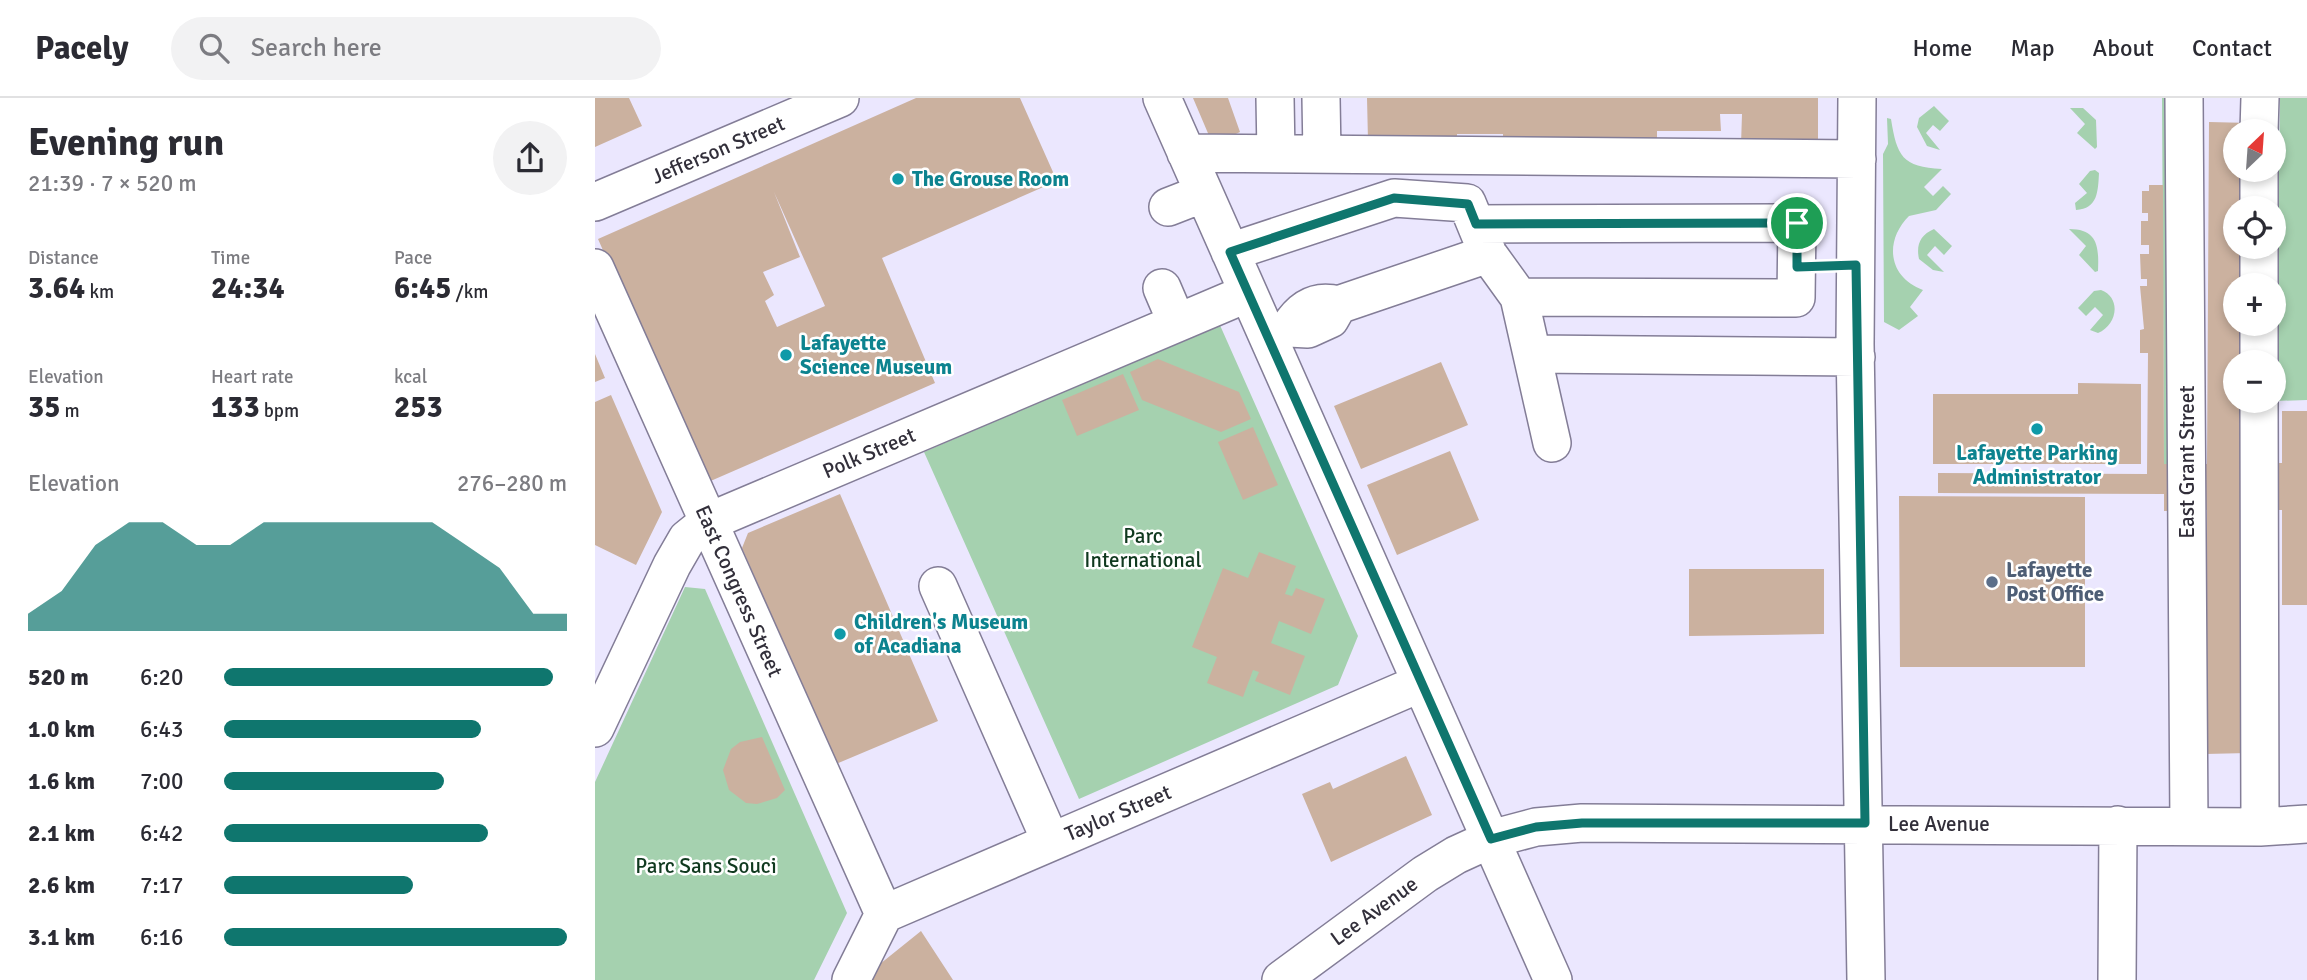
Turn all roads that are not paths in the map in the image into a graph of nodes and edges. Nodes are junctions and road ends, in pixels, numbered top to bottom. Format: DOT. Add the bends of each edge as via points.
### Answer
graph roads {
  1 [pos="840,98"];
  2 [pos="1162,98"];
  3 [pos="1275,98"];
  4 [pos="1321,98"];
  5 [pos="1857,98"];
  6 [pos="2184,98"];
  7 [pos="2260,98"];
  8 [pos="2259,119"];
  9 [pos="1187,153"];
  10 [pos="1276,154"];
  11 [pos="1322,154"];
  12 [pos="1857,159"];
  13 [pos="1204,194"];
  14 [pos="595,202"];
  15 [pos="1168,207"];
  16 [pos="1482,239"];
  17 [pos="1230,252"];
  18 [pos="1856,265"];
  19 [pos="1797,267"];
  20 [pos="595,268"];
  21 [pos="1162,288"];
  22 [pos="1248,293"];
  23 [pos="1519,297"];
  24 [pos="1177,323"];
  25 [pos="1279,332"];
  26 [pos="1532,354"];
  27 [pos="1856,357"];
  28 [pos="2259,413"];
  29 [pos="1552,443"];
  30 [pos="708,522"];
  31 [pos="938,586"];
  32 [pos="1421,683"];
  33 [pos="595,728"];
  34 [pos="1865,823"];
  35 [pos="2307,824"];
  36 [pos="2117,825"];
  37 [pos="2189,826"];
  38 [pos="2260,827"];
  39 [pos="1491,839"];
  40 [pos="1051,842"];
  41 [pos="884,914"];
  42 [pos="851,980"];
  43 [pos="1281,980"];
  44 [pos="1553,980"];
  45 [pos="1866,980"];
  46 [pos="2117,980"];
  1 -- 14 [label="street, Jefferson Street"];
  2 -- 9 [label="street"];
  3 -- 10 [label="street"];
  4 -- 11 [label="street"];
  5 -- 12 [label="street"];
  6 -- 37 [label="street, East Grant Street"];
  7 -- 8 [label="street"];
  9 -- 10 [label="street"];
  9 -- 13 [label="street"];
  10 -- 11 [label="street"];
  11 -- 12 [label="street"];
  12 -- 18 [label="street"];
  13 -- 15 [label="street"];
  13 -- 17 [label="street"];
  16 -- 17 [label="street" via="1468,204 1394,198"];
  16 -- 19 [label="street" via="1797,223"];
  16 -- 23 [label="street"];
  16 -- 25 [label="street" via="1338,305 1330,319 1308,329"];
  17 -- 22 [label="street"];
  18 -- 19 [label="street"];
  18 -- 27 [label="street"];
  19 -- 23 [label="street" via="1796,298"];
  20 -- 30 [label="street, East Congress Street"];
  21 -- 24 [label="street"];
  22 -- 24 [label="street, Polk Street"];
  22 -- 25 [label="street"];
  23 -- 26 [label="street"];
  24 -- 30 [label="street, Polk Street"];
  25 -- 32 [label="street"];
  26 -- 27 [label="street"];
  26 -- 29 [label="street"];
  27 -- 34 [label="street"];
  28 -- 38 [label="street"];
  30 -- 33 [label="street, Polk Street" via="687,539 672,565"];
  30 -- 41 [label="street, East Congress Street"];
  31 -- 40 [label="street"];
  32 -- 39 [label="street"];
  32 -- 40 [label="street, Taylor Street"];
  34 -- 36 [label="street, Lee Avenue"];
  34 -- 39 [label="street, Lee Avenue" via="1582,823 1536,827"];
  34 -- 45 [label="street"];
  35 -- 38 [label="street, Lee Avenue"];
  36 -- 37 [label="street, Lee Avenue"];
  36 -- 46 [label="street"];
  37 -- 38 [label="street, Lee Avenue"];
  39 -- 43 [label="street, Lee Avenue" via="1425,874"];
  39 -- 44 [label="street"];
  40 -- 41 [label="street, Taylor Street"];
  41 -- 42 [label="street"];
}
